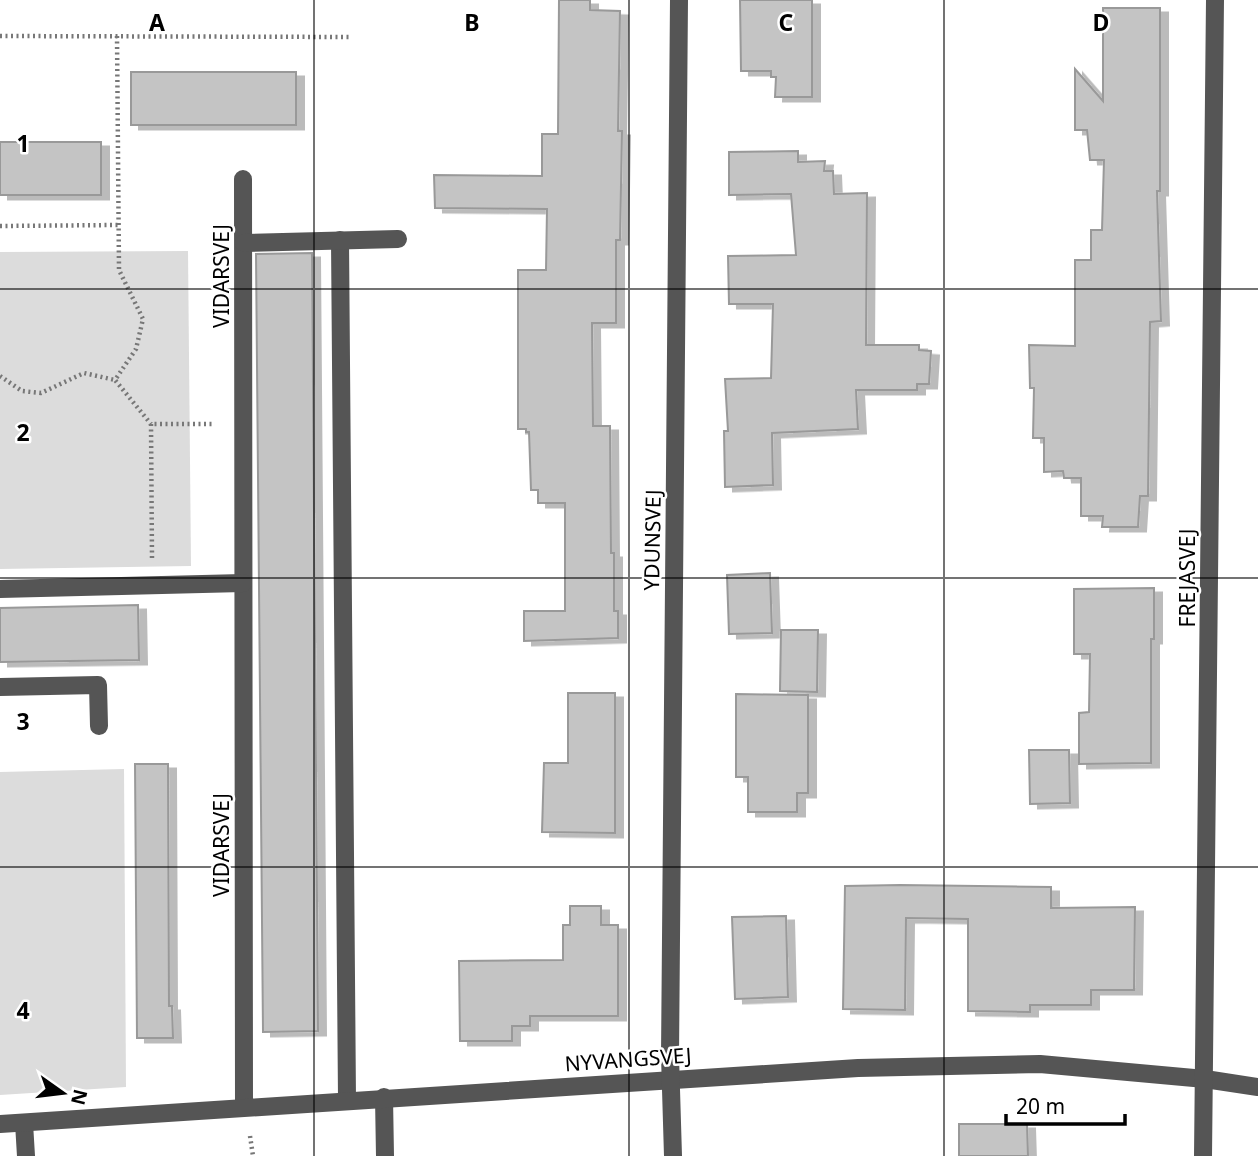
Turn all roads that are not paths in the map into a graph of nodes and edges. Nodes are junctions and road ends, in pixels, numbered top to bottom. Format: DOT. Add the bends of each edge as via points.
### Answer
graph roads {
  1 [pos="679,0"];
  2 [pos="1215,0"];
  3 [pos="243,179"];
  4 [pos="398,239"];
  5 [pos="340,240"];
  6 [pos="244,243"];
  7 [pos="243,583"];
  8 [pos="0,589"];
  9 [pos="0,687"];
  10 [pos="99,726"];
  11 [pos="1205,1079"];
  12 [pos="671,1080"];
  13 [pos="1258,1087"];
  14 [pos="383,1097"];
  15 [pos="347,1100"];
  16 [pos="244,1107"];
  17 [pos="24,1123"];
  18 [pos="0,1124"];
  19 [pos="26,1156"];
  20 [pos="385,1156"];
  21 [pos="673,1156"];
  22 [pos="1203,1156"];
  1 -- 12 [label="street, YDUNSVEJ"];
  2 -- 11 [label="street, FREJASVEJ"];
  3 -- 6 [label="street, VIDARSVEJ"];
  4 -- 5 [label="street"];
  5 -- 6 [label="street"];
  5 -- 15 [label="street"];
  6 -- 7 [label="street, VIDARSVEJ"];
  7 -- 8 [label="street"];
  7 -- 16 [label="street, VIDARSVEJ"];
  9 -- 10 [label="street" via="98,685"];
  11 -- 12 [label="street, NYVANGSVEJ" via="1040,1064 858,1068"];
  11 -- 13 [label="street, NYVANGSVEJ"];
  11 -- 22 [label="street, FREJASVEJ"];
  12 -- 14 [label="street, NYVANGSVEJ"];
  12 -- 21 [label="street, YDUNSVEJ"];
  14 -- 15 [label="street, NYVANGSVEJ"];
  14 -- 20 [label="street"];
  15 -- 16 [label="street, NYVANGSVEJ"];
  16 -- 17 [label="street, NYVANGSVEJ"];
  17 -- 18 [label="street, NYVANGSVEJ"];
  17 -- 19 [label="street"];
}
